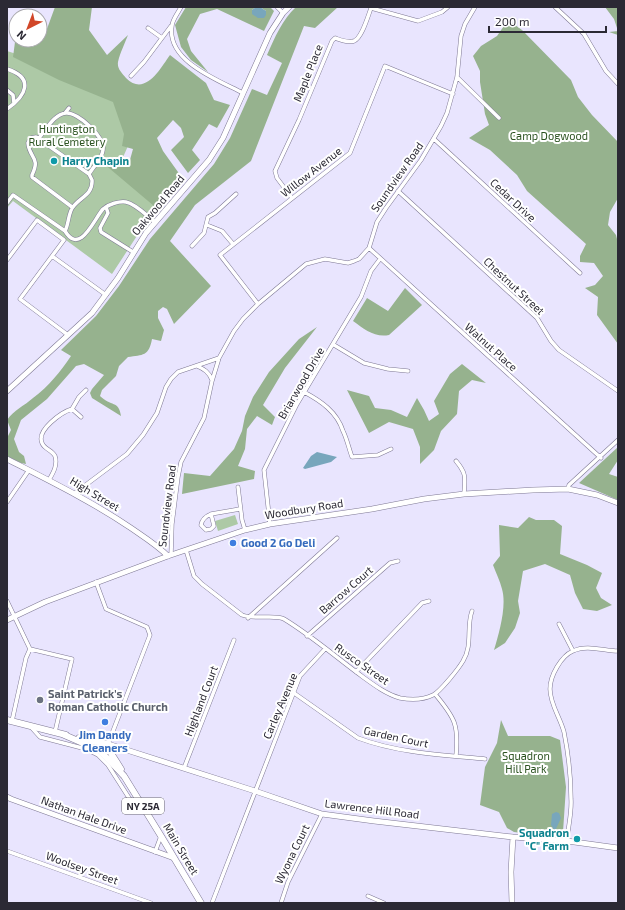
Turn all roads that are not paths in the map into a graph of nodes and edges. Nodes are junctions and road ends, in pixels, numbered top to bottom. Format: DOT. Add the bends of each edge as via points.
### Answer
graph roads {
  1 [pos="181,7"];
  2 [pos="277,7"];
  3 [pos="289,7"];
  4 [pos="448,7"];
  5 [pos="475,7"];
  6 [pos="555,7"];
  7 [pos="283,13"];
  8 [pos="172,25"];
  9 [pos="148,28"];
  10 [pos="163,38"];
  11 [pos="173,40"];
  12 [pos="7,69"];
  13 [pos="132,76"];
  14 [pos="456,77"];
  15 [pos="618,84"];
  16 [pos="7,90"];
  17 [pos="243,93"];
  18 [pos="453,94"];
  19 [pos="14,104"];
  20 [pos="7,108"];
  21 [pos="69,108"];
  22 [pos="65,114"];
  23 [pos="499,118"];
  24 [pos="39,138"];
  25 [pos="434,139"];
  26 [pos="88,174"];
  27 [pos="398,191"];
  28 [pos="236,194"];
  29 [pos="292,198"];
  30 [pos="7,203"];
  31 [pos="72,207"];
  32 [pos="106,207"];
  33 [pos="155,222"];
  34 [pos="207,225"];
  35 [pos="65,231"];
  36 [pos="233,244"];
  37 [pos="192,246"];
  38 [pos="369,248"];
  39 [pos="134,252"];
  40 [pos="52,256"];
  41 [pos="380,259"];
  42 [pos="7,260"];
  43 [pos="580,273"];
  44 [pos="106,295"];
  45 [pos="258,304"];
  46 [pos="68,335"];
  47 [pos="334,344"];
  48 [pos="219,358"];
  49 [pos="196,366"];
  50 [pos="408,371"];
  51 [pos="212,381"];
  52 [pos="86,390"];
  53 [pos="7,391"];
  54 [pos="618,391"];
  55 [pos="304,392"];
  56 [pos="72,409"];
  57 [pos="80,417"];
  58 [pos="618,440"];
  59 [pos="391,449"];
  60 [pos="600,458"];
  61 [pos="7,459"];
  62 [pos="456,461"];
  63 [pos="29,470"];
  64 [pos="49,480"];
  65 [pos="238,487"];
  66 [pos="568,489"];
  67 [pos="75,493"];
  68 [pos="464,494"];
  69 [pos="7,502"];
  70 [pos="618,503"];
  71 [pos="240,509"];
  72 [pos="211,514"];
  73 [pos="270,524"];
  74 [pos="245,530"];
  75 [pos="337,538"];
  76 [pos="186,550"];
  77 [pos="169,555"];
  78 [pos="398,561"];
  79 [pos="96,582"];
  80 [pos="429,600"];
  81 [pos="7,601"];
  82 [pos="472,611"];
  83 [pos="14,616"];
  84 [pos="248,618"];
  85 [pos="7,620"];
  86 [pos="559,624"];
  87 [pos="307,636"];
  88 [pos="234,640"];
  89 [pos="30,648"];
  90 [pos="325,649"];
  91 [pos="572,651"];
  92 [pos="618,651"];
  93 [pos="356,672"];
  94 [pos="294,693"];
  95 [pos="434,694"];
  96 [pos="10,721"];
  97 [pos="31,726"];
  98 [pos="55,732"];
  99 [pos="62,734"];
  100 [pos="108,744"];
  101 [pos="456,756"];
  102 [pos="485,759"];
  103 [pos="184,768"];
  104 [pos="124,776"];
  105 [pos="255,791"];
  106 [pos="7,797"];
  107 [pos="143,806"];
  108 [pos="322,814"];
  109 [pos="161,836"];
  110 [pos="513,837"];
  111 [pos="567,841"];
  112 [pos="618,848"];
  113 [pos="7,851"];
  114 [pos="155,852"];
  115 [pos="174,858"];
  116 [pos="368,896"];
  117 [pos="151,903"];
  118 [pos="201,903"];
  119 [pos="212,903"];
  120 [pos="281,903"];
  121 [pos="384,903"];
  122 [pos="512,903"];
  1 -- 8 [label="street"];
  2 -- 7 [label="street"];
  3 -- 7 [label="main road, Oakwood Road"];
  4 -- 29 [label="street, Maple Place" via="418,21 371,8 359,37 348,42 335,38 332,41 275,171 277,178"];
  5 -- 14 [label="street, Soundview Road" via="461,36"];
  6 -- 15 [label="street" via="584,34 606,71"];
  7 -- 17 [label="main road, Oakwood Road" via="270,33"];
  8 -- 10 [label="street"];
  8 -- 11 [label="street"];
  9 -- 10 [label="street"];
  10 -- 11 [label="street"];
  10 -- 13 [label="street"];
  11 -- 17 [label="street" via="183,57 195,67"];
  12 -- 19 [label="street" via="20,75 25,84 25,90"];
  14 -- 18 [label="street, Soundview Road"];
  14 -- 23 [label="street"];
  16 -- 19 [label="street" via="13,95"];
  17 -- 33 [label="main road, Oakwood Road" via="217,150"];
  18 -- 25 [label="street, Soundview Road"];
  18 -- 29 [label="street, Willow Avenue" via="385,66 350,152"];
  19 -- 20 [label="street"];
  21 -- 22 [label="street"];
  22 -- 24 [label="street" via="53,121"];
  22 -- 26 [label="street" via="70,114 88,125 103,143 104,150"];
  24 -- 26 [label="street"];
  24 -- 31 [label="street" via="34,137 28,143 36,165 30,176"];
  25 -- 27 [label="street, Soundview Road"];
  25 -- 43 [label="street, Cedar Drive"];
  26 -- 31 [label="street" via="92,180 91,190"];
  27 -- 38 [label="street, Soundview Road" via="378,222"];
  27 -- 54 [label="street, Chestnut Street" via="536,318 559,350"];
  28 -- 34 [label="street" via="208,217"];
  29 -- 36 [label="street, Willow Avenue"];
  30 -- 35 [label="street" via="12,194"];
  31 -- 35 [label="street"];
  32 -- 33 [label="street" via="121,202 130,204"];
  32 -- 35 [label="street" via="80,238 75,240"];
  32 -- 39 [label="street" via="108,213 100,228 101,232"];
  33 -- 39 [label="main road, Oakwood Road"];
  34 -- 36 [label="street" via="222,231"];
  34 -- 37 [label="street" via="204,233"];
  36 -- 45 [label="street, Willow Avenue" via="220,255"];
  38 -- 41 [label="street, Walnut Place"];
  38 -- 45 [label="street, Soundview Road" via="354,261 325,259 306,264"];
  39 -- 44 [label="main road, Oakwood Road"];
  40 -- 42 [label="street" via="64,240 36,220"];
  40 -- 44 [label="street"];
  40 -- 46 [label="street" via="20,299"];
  41 -- 47 [label="street, Briarwood Drive" via="371,271 362,297"];
  41 -- 60 [label="street, Walnut Place"];
  44 -- 46 [label="main road, Oakwood Road" via="92,313"];
  45 -- 48 [label="street, Soundview Road" via="234,331"];
  46 -- 53 [label="main road, Oakwood Road"];
  47 -- 50 [label="street" via="364,363"];
  47 -- 55 [label="street, Briarwood Drive"];
  48 -- 49 [label="street"];
  48 -- 51 [label="street, Soundview Road"];
  49 -- 51 [label="street" via="204,369"];
  49 -- 67 [label="street" via="178,372 171,379 157,413 131,450"];
  51 -- 77 [label="street, Soundview Road" via="204,418 182,462 178,477"];
  52 -- 56 [label="street"];
  55 -- 59 [label="street" via="327,407 336,418 352,457 378,455"];
  55 -- 73 [label="street, Briarwood Drive" via="264,470"];
  56 -- 57 [label="street"];
  56 -- 64 [label="street" via="58,416 41,436 42,444 55,456 56,464"];
  58 -- 60 [label="street"];
  60 -- 66 [label="street" via="570,484"];
  61 -- 63 [label="main road, High Street"];
  62 -- 68 [label="street" via="464,470"];
  63 -- 64 [label="main road, High Street"];
  63 -- 69 [label="street"];
  64 -- 67 [label="main road, High Street"];
  65 -- 71 [label="street"];
  66 -- 68 [label="main road, Woodbury Road"];
  66 -- 70 [label="main road, Woodbury Road"];
  67 -- 77 [label="main road, High Street"];
  68 -- 73 [label="main road, Woodbury Road"];
  71 -- 72 [label="street"];
  71 -- 74 [label="street"];
  72 -- 72 [label="street" via="206,516 201,525 206,530 214,526"];
  73 -- 74 [label="main road, Woodbury Road"];
  74 -- 76 [label="main road, Woodbury Road"];
  75 -- 84 [label="street"];
  76 -- 77 [label="main road, Woodbury Road"];
  76 -- 84 [label="street" via="194,576"];
  77 -- 79 [label="main road, Woodbury Road"];
  78 -- 87 [label="street, Barrow Court" via="390,563"];
  79 -- 83 [label="main road, Woodbury Road"];
  79 -- 100 [label="street" via="106,609 147,627 150,635"];
  80 -- 93 [label="street" via="422,603"];
  81 -- 83 [label="street"];
  82 -- 95 [label="street" via="469,649 442,688"];
  83 -- 85 [label="main road, Woodbury Road"];
  83 -- 89 [label="street"];
  84 -- 87 [label="street" via="282,618"];
  86 -- 91 [label="street"];
  87 -- 90 [label="street"];
  88 -- 103 [label="street, Highland Court"];
  89 -- 96 [label="street"];
  89 -- 98 [label="street" via="72,659"];
  90 -- 93 [label="street, Rusco Street"];
  90 -- 94 [label="street, Carley Avenue" via="300,676"];
  91 -- 92 [label="street" via="586,648"];
  91 -- 111 [label="street" via="556,668 550,688 552,701 564,730 567,753 571,800"];
  93 -- 95 [label="street, Rusco Street" via="400,698 424,698"];
  94 -- 101 [label="street, Garden Court" via="363,740 408,751"];
  94 -- 105 [label="street, Carley Avenue"];
  95 -- 101 [label="street" via="455,722"];
  96 -- 97 [label="main road, Main Street / NY 25A"];
  97 -- 98 [label="main road, Main Street / NY 25A"];
  97 -- 107 [label="street, Main Street" via="40,737 86,749 98,755 108,765 131,801"];
  98 -- 99 [label="main road, Main Street / NY 25A"];
  99 -- 100 [label="main road, Main Street / NY 25A"];
  99 -- 104 [label="main road, Main Street / NY 25A" via="98,750"];
  100 -- 103 [label="main road, Lawrence Hill Road"];
  100 -- 104 [label="main road, Main Street / NY 25A"];
  101 -- 102 [label="street, Garden Court"];
  103 -- 105 [label="main road, Lawrence Hill Road"];
  104 -- 107 [label="main road, Main Street / NY 25A"];
  105 -- 108 [label="main road, Lawrence Hill Road"];
  105 -- 119 [label="street, Carley Avenue"];
  106 -- 114 [label="main road, Nathan Hale Drive"];
  107 -- 109 [label="main road, Main Street / NY 25A"];
  108 -- 110 [label="main road, Lawrence Hill Road"];
  108 -- 120 [label="street, Wyona Court" via="288,882"];
  109 -- 114 [label="street"];
  109 -- 115 [label="main road, Main Street / NY 25A"];
  110 -- 111 [label="main road, Lawrence Hill Road"];
  110 -- 122 [label="main road"];
  111 -- 112 [label="main road, Lawrence Hill Road"];
  113 -- 117 [label="street, Woolsey Street"];
  114 -- 115 [label="main road, Nathan Hale Drive"];
  115 -- 118 [label="main road, Main Street / NY 25A"];
  116 -- 121 [label="street"];
}
